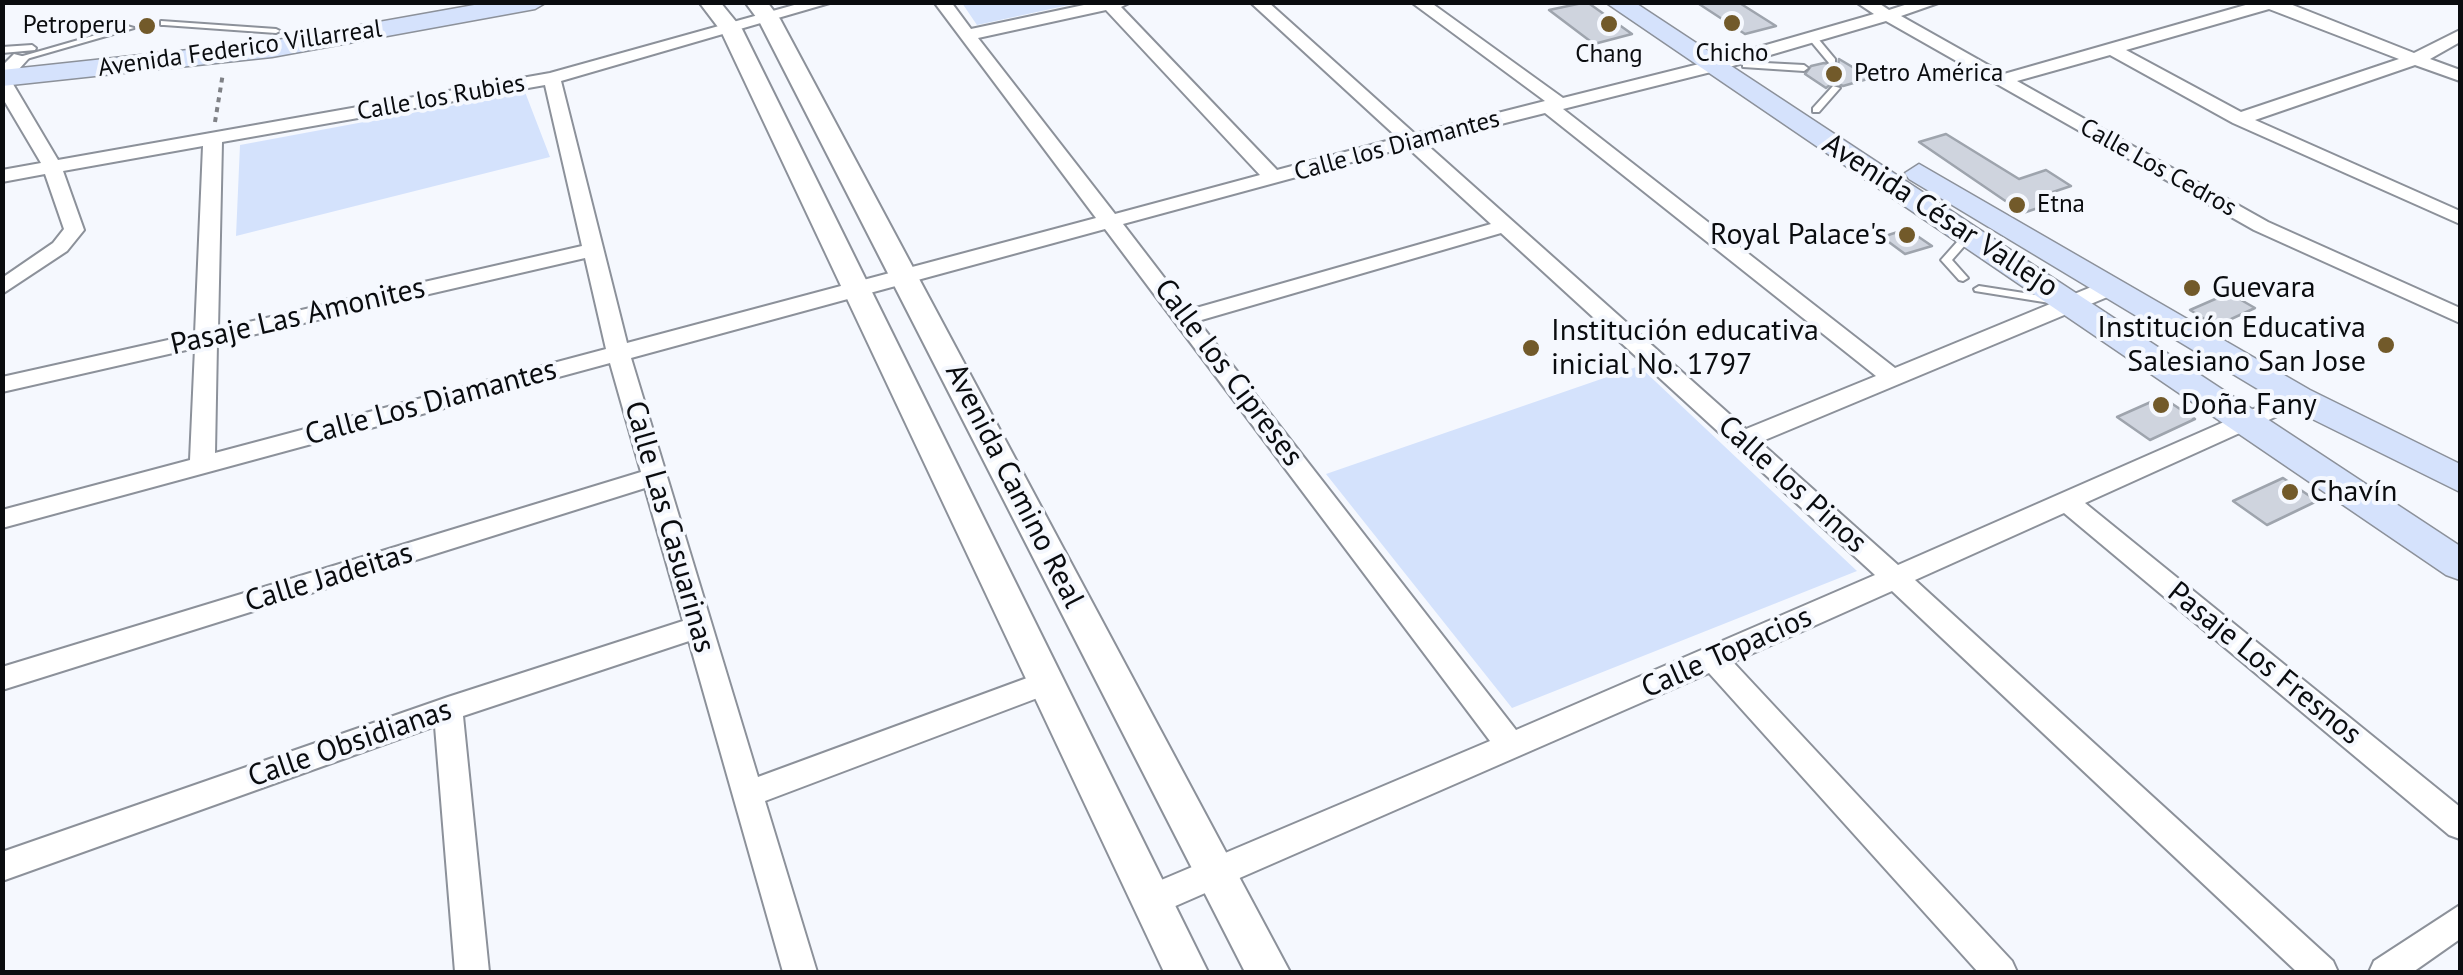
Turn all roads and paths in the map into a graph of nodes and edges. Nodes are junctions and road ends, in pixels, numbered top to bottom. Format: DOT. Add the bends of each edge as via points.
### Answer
graph roads {
  1 [pos="456,2"];
  2 [pos="535,2"];
  3 [pos="708,2"];
  4 [pos="825,2"];
  5 [pos="942,2"];
  6 [pos="1258,2"];
  7 [pos="1419,2"];
  8 [pos="1618,2"];
  9 [pos="1652,2"];
  10 [pos="1864,2"];
  11 [pos="1933,2"];
  12 [pos="2271,3"];
  13 [pos="1117,4"];
  14 [pos="762,11"];
  15 [pos="1886,14"];
  16 [pos="164,23"];
  17 [pos="130,28"];
  18 [pos="731,29"];
  19 [pos="967,34"];
  20 [pos="2460,35"];
  21 [pos="1812,37"];
  22 [pos="274,40"];
  23 [pos="64,46"];
  24 [pos="2112,50"];
  25 [pos="226,55"];
  26 [pos="1742,60"];
  27 [pos="2416,60"];
  28 [pos="1832,61"];
  29 [pos="5,67"];
  30 [pos="2460,76"];
  31 [pos="552,78"];
  32 [pos="2002,80"];
  33 [pos="1554,105"];
  34 [pos="2239,118"];
  35 [pos="213,138"];
  36 [pos="1410,141"];
  37 [pos="51,165"];
  38 [pos="2,176"];
  39 [pos="1274,178"];
  40 [pos="2460,218"];
  41 [pos="1114,222"];
  42 [pos="1504,226"];
  43 [pos="1969,235"];
  44 [pos="594,250"];
  45 [pos="907,278"];
  46 [pos="1963,278"];
  47 [pos="7,282"];
  48 [pos="2109,288"];
  49 [pos="1980,289"];
  50 [pos="861,290"];
  51 [pos="2071,303"];
  52 [pos="2460,316"];
  53 [pos="1186,318"];
  54 [pos="206,338"];
  55 [pos="618,353"];
  56 [pos="1892,377"];
  57 [pos="2,385"];
  58 [pos="2298,398"];
  59 [pos="2245,425"];
  60 [pos="1742,440"];
  61 [pos="202,465"];
  62 [pos="654,476"];
  63 [pos="2460,479"];
  64 [pos="2068,504"];
  65 [pos="2,519"];
  66 [pos="2422,540"];
  67 [pos="2460,546"];
  68 [pos="2460,565"];
  69 [pos="1896,579"];
  70 [pos="699,627"];
  71 [pos="1713,659"];
  72 [pos="2,679"];
  73 [pos="1046,683"];
  74 [pos="448,709"];
  75 [pos="1510,748"];
  76 [pos="748,794"];
  77 [pos="2460,825"];
  78 [pos="2,867"];
  79 [pos="1214,872"];
  80 [pos="1152,900"];
  81 [pos="2460,920"];
  82 [pos="472,972"];
  83 [pos="800,972"];
  84 [pos="1186,972"];
  85 [pos="1268,972"];
  86 [pos="2000,972"];
  87 [pos="2321,972"];
  88 [pos="2386,972"];
  1 -- 22 [label="main road, Avenida Federico Villarreal"];
  2 -- 22 [label="main road, Avenida Federico Villarreal"];
  3 -- 18 [label="street, Avenida Camino Real"];
  4 -- 14 [label="street, Calle los Rubies"];
  5 -- 19 [label="street, Calle los Cipreses"];
  6 -- 36 [label="street, Calle los Pinos"];
  7 -- 33 [label="street"];
  8 -- 26 [label="main road, Avenida César Vallejo"];
  9 -- 26 [label="main road, Avenida César Vallejo"];
  10 -- 15 [label="street, Calle Los Cedros"];
  11 -- 15 [label="street, Calle los Diamantes"];
  12 -- 24 [label="street"];
  12 -- 27 [label="street"];
  13 -- 19 [label="street"];
  13 -- 39 [label="street"];
  14 -- 18 [label="street, Calle los Rubies"];
  14 -- 45 [label="street, Avenida Camino Real"];
  15 -- 21 [label="street, Calle los Diamantes"];
  15 -- 32 [label="street, Calle Los Cedros"];
  16 -- 22 [label="lane"];
  17 -- 23 [label="lane"];
  18 -- 31 [label="street, Calle los Rubies"];
  18 -- 50 [label="street, Avenida Camino Real"];
  19 -- 41 [label="street, Calle los Cipreses"];
  20 -- 27 [label="street"];
  21 -- 26 [label="street, Calle los Diamantes"];
  21 -- 28 [label="lane"];
  22 -- 25 [label="main road, Avenida Federico Villarreal"];
  22 -- 29 [label="main road, Avenida Federico Villarreal"];
  23 -- 29 [label="lane"];
  23 -- 29 [label="lane"];
  24 -- 32 [label="street"];
  24 -- 34 [label="street"];
  25 -- 29 [label="main road, Avenida Federico Villarreal"];
  25 -- 35 [label="path"];
  26 -- 26 [label="lane" via="1804,68"];
  26 -- 33 [label="street, Calle los Diamantes"];
  26 -- 43 [label="main road, Avenida César Vallejo"];
  26 -- 48 [label="main road, Avenida César Vallejo" via="1826,99"];
  27 -- 30 [label="street"];
  27 -- 34 [label="street"];
  29 -- 37 [label="street"];
  31 -- 35 [label="street, Calle los Rubies"];
  31 -- 44 [label="street, Calle Las Casuarinas"];
  32 -- 52 [label="street, Calle Los Cedros" via="2261,226"];
  33 -- 36 [label="street, Calle los Diamantes"];
  33 -- 56 [label="street"];
  34 -- 40 [label="street"];
  35 -- 37 [label="street, Calle los Rubies"];
  35 -- 54 [label="street"];
  36 -- 39 [label="street, Calle los Diamantes"];
  36 -- 42 [label="street, Calle los Pinos"];
  37 -- 38 [label="street, Calle los Rubies"];
  37 -- 47 [label="street" via="74,230"];
  39 -- 41 [label="street, Calle los Diamantes"];
  41 -- 45 [label="street, Calle los Diamantes"];
  41 -- 53 [label="street, Calle los Cipreses"];
  42 -- 53 [label="street"];
  42 -- 60 [label="street, Calle los Pinos"];
  43 -- 46 [label="lane" via="1946,260"];
  43 -- 51 [label="main road, Avenida César Vallejo"];
  44 -- 54 [label="street, Pasaje Las Amonites"];
  44 -- 55 [label="street, Calle Las Casuarinas"];
  45 -- 50 [label="street, Calle los Diamantes"];
  45 -- 79 [label="street, Avenida Camino Real"];
  48 -- 51 [label="street"];
  48 -- 58 [label="main road, Avenida César Vallejo"];
  49 -- 51 [label="lane"];
  50 -- 55 [label="street, Calle Los Diamantes"];
  50 -- 73 [label="street, Avenida Camino Real"];
  51 -- 56 [label="street"];
  51 -- 59 [label="main road, Avenida César Vallejo"];
  53 -- 75 [label="street, Calle los Cipreses"];
  54 -- 57 [label="street, Pasaje Las Amonites"];
  54 -- 61 [label="street"];
  55 -- 61 [label="street, Calle Los Diamantes"];
  55 -- 62 [label="street, Calle Las Casuarinas"];
  56 -- 60 [label="street"];
  58 -- 59 [label="street, Calle Topacios"];
  58 -- 63 [label="main road, Avenida César Vallejo"];
  59 -- 64 [label="street, Calle Topacios"];
  59 -- 66 [label="main road, Avenida César Vallejo"];
  60 -- 69 [label="street, Calle los Pinos"];
  61 -- 65 [label="street, Calle Los Diamantes"];
  62 -- 70 [label="street, Calle Las Casuarinas"];
  62 -- 72 [label="street, Calle Jadeitas"];
  64 -- 69 [label="street, Calle Topacios"];
  64 -- 77 [label="street, Pasaje Los Fresnos"];
  66 -- 67 [label="lane"];
  66 -- 68 [label="main road, Avenida César Vallejo"];
  69 -- 71 [label="street, Calle Topacios"];
  69 -- 87 [label="street, Calle los Pinos"];
  70 -- 74 [label="street, Calle Obsidianas"];
  70 -- 76 [label="street, Calle Las Casuarinas"];
  71 -- 75 [label="street, Calle Topacios"];
  71 -- 86 [label="street"];
  73 -- 76 [label="street"];
  73 -- 80 [label="street, Avenida Camino Real"];
  74 -- 78 [label="street, Calle Obsidianas"];
  74 -- 82 [label="street"];
  75 -- 79 [label="street, Calle Topacios"];
  76 -- 83 [label="street, Calle Las Casuarinas"];
  79 -- 80 [label="street, Calle Topacios"];
  79 -- 85 [label="street, Avenida Camino Real"];
  80 -- 84 [label="street, Avenida Camino Real"];
  81 -- 88 [label="street"];
}
